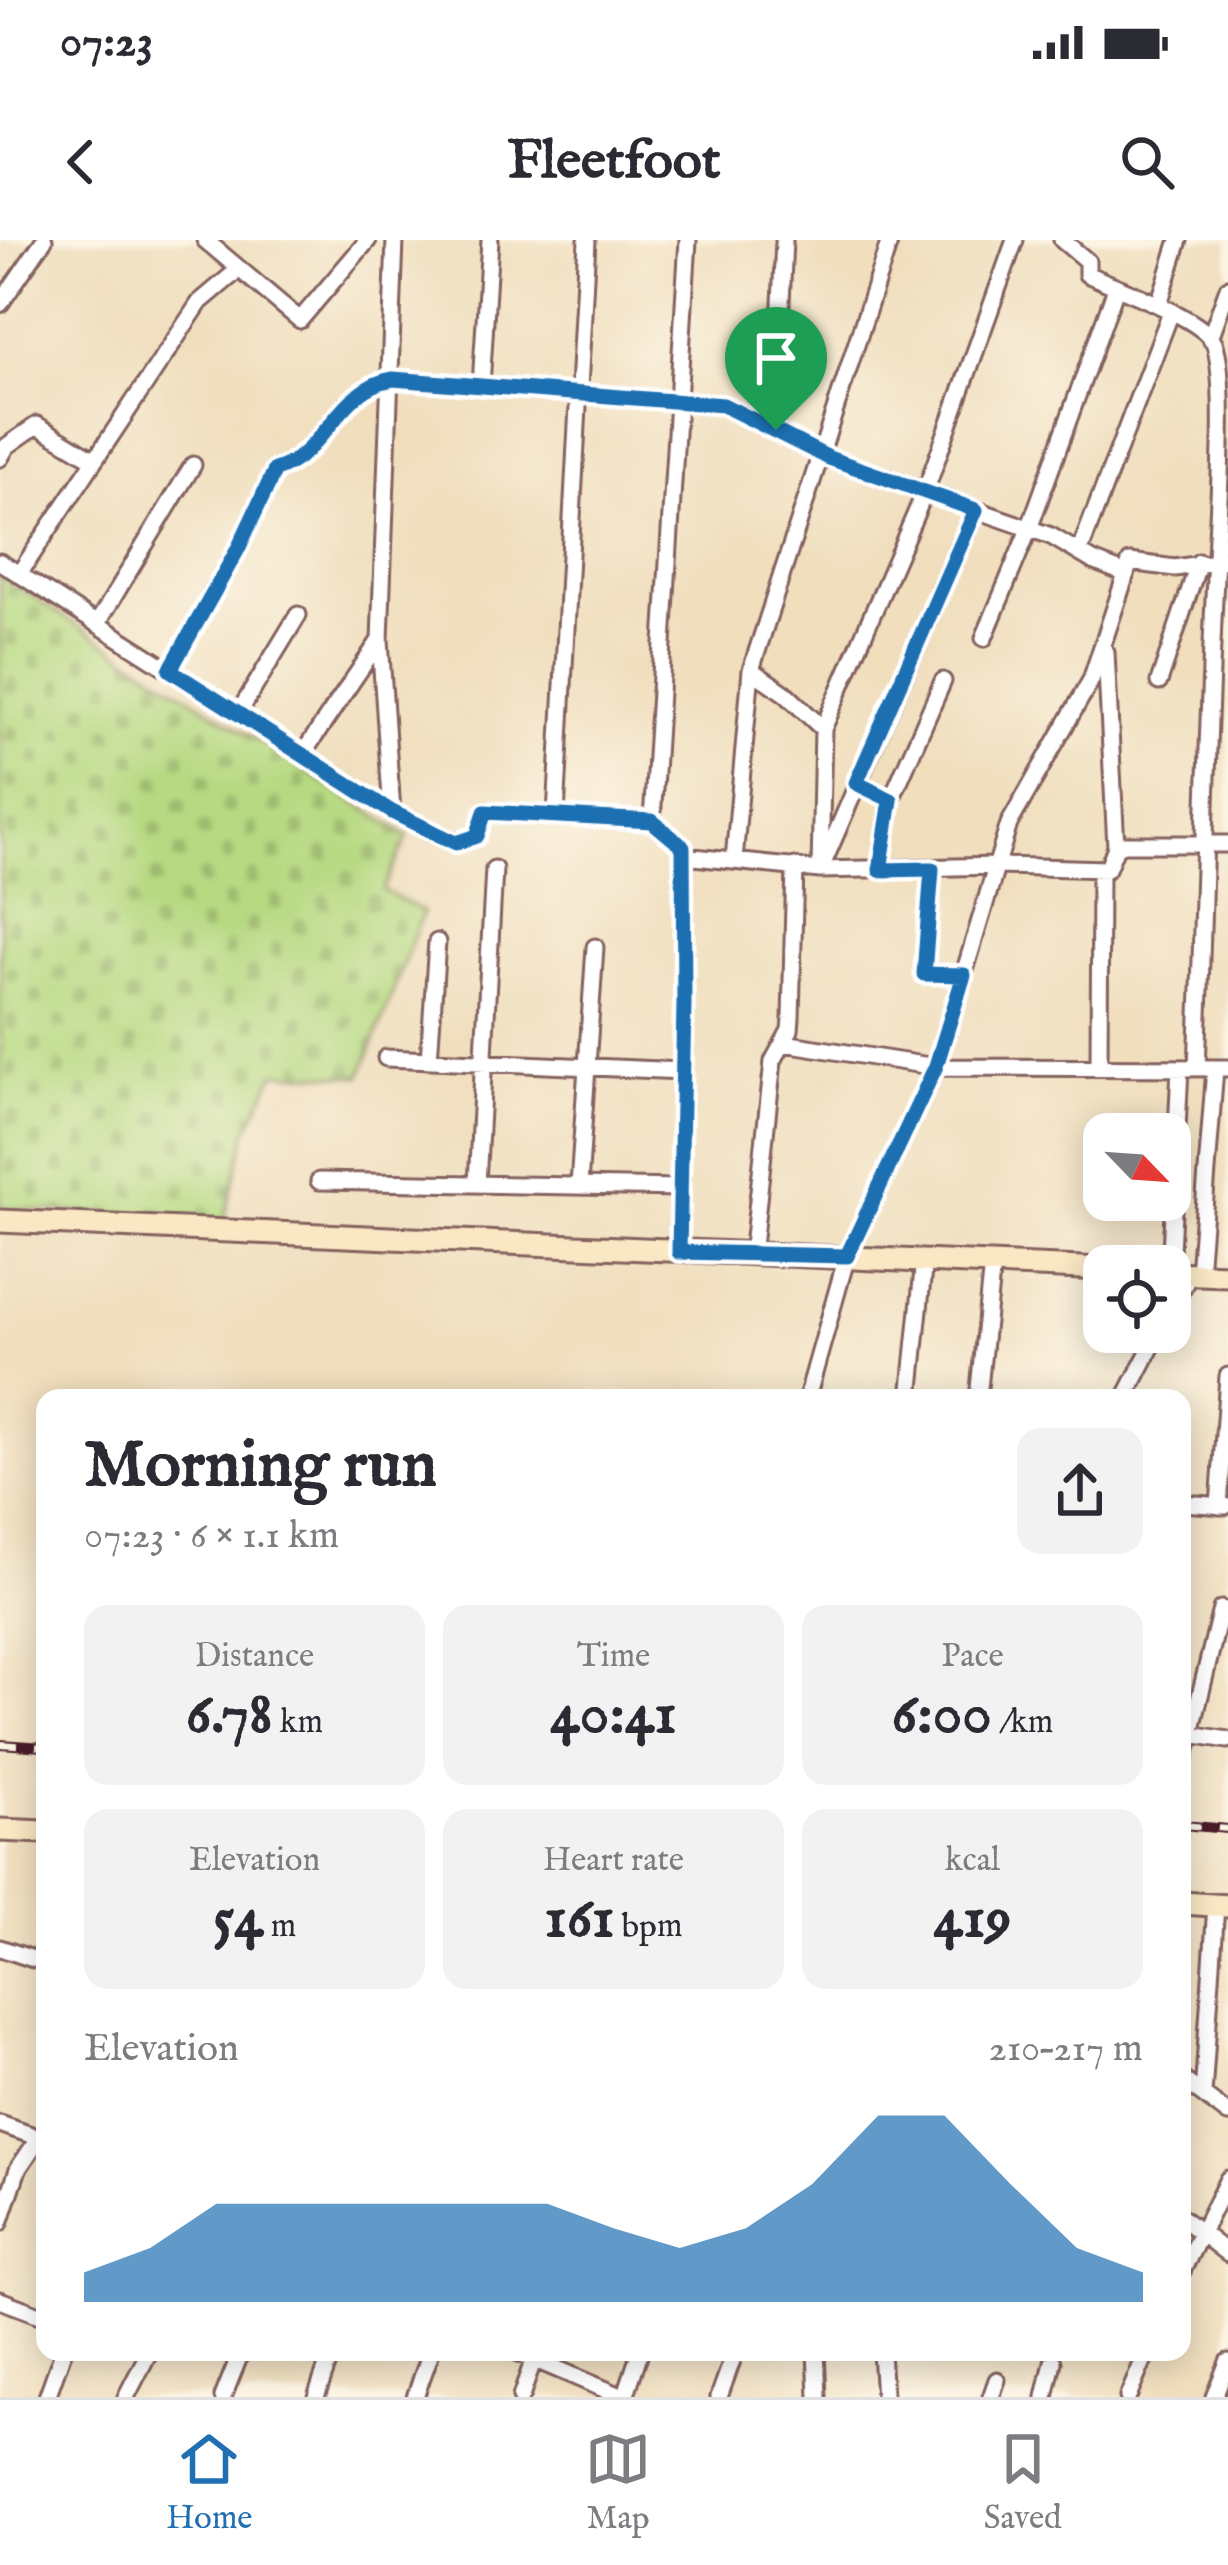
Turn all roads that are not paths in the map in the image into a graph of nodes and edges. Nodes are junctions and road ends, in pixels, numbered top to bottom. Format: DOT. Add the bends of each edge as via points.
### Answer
graph roads {
  1 [pos="44,240"];
  2 [pos="205,240"];
  3 [pos="368,240"];
  4 [pos="395,240"];
  5 [pos="490,240"];
  6 [pos="587,240"];
  7 [pos="688,240"];
  8 [pos="784,240"];
  9 [pos="890,240"];
  10 [pos="1015,240"];
  11 [pos="1062,240"];
  12 [pos="1180,240"];
  13 [pos="238,270"];
  14 [pos="1116,288"];
  15 [pos="1228,288"];
  16 [pos="0,304"];
  17 [pos="1165,308"];
  18 [pos="1210,338"];
  19 [pos="393,379"];
  20 [pos="481,386"];
  21 [pos="578,394"];
  22 [pos="678,401"];
  23 [pos="776,430"];
  24 [pos="1226,450"];
  25 [pos="820,454"];
  26 [pos="0,458"];
  27 [pos="95,460"];
  28 [pos="193,465"];
  29 [pos="925,492"];
  30 [pos="976,510"];
  31 [pos="1029,529"];
  32 [pos="1079,553"];
  33 [pos="1214,560"];
  34 [pos="0,562"];
  35 [pos="19,574"];
  36 [pos="1126,574"];
  37 [pos="298,615"];
  38 [pos="97,624"];
  39 [pos="984,638"];
  40 [pos="1106,639"];
  41 [pos="380,640"];
  42 [pos="170,670"];
  43 [pos="752,670"];
  44 [pos="943,681"];
  45 [pos="1159,682"];
  46 [pos="238,714"];
  47 [pos="823,729"];
  48 [pos="302,755"];
  49 [pos="856,783"];
  50 [pos="891,800"];
  51 [pos="392,812"];
  52 [pos="556,814"];
  53 [pos="652,821"];
  54 [pos="1206,844"];
  55 [pos="1228,844"];
  56 [pos="1115,847"];
  57 [pos="684,856"];
  58 [pos="734,860"];
  59 [pos="795,866"];
  60 [pos="999,866"];
  61 [pos="494,869"];
  62 [pos="932,869"];
  63 [pos="1100,869"];
  64 [pos="820,870"];
  65 [pos="880,870"];
  66 [pos="437,942"];
  67 [pos="595,947"];
  68 [pos="964,975"];
  69 [pos="784,1043"];
  70 [pos="386,1058"];
  71 [pos="429,1060"];
  72 [pos="483,1062"];
  73 [pos="936,1066"];
  74 [pos="587,1067"];
  75 [pos="1099,1067"];
  76 [pos="1205,1068"];
  77 [pos="683,1071"];
  78 [pos="320,1181"];
  79 [pos="477,1184"];
  80 [pos="579,1186"];
  81 [pos="680,1189"];
  82 [pos="0,1221"];
  83 [pos="1185,1245"];
  84 [pos="1185,1245"];
  85 [pos="679,1252"];
  86 [pos="752,1256"];
  87 [pos="847,1256"];
  88 [pos="924,1260"];
  89 [pos="992,1264"];
  90 [pos="1083,1268"];
  91 [pos="1191,1274"];
  92 [pos="1228,1276"];
  93 [pos="1148,1353"];
  94 [pos="1228,1376"];
  95 [pos="810,1389"];
  96 [pos="911,1389"];
  97 [pos="979,1389"];
  98 [pos="1130,1389"];
  99 [pos="1191,1504"];
  100 [pos="1224,1506"];
  101 [pos="1228,1610"];
  102 [pos="1191,1730"];
  103 [pos="1191,1734"];
  104 [pos="1228,1740"];
  105 [pos="0,1830"];
  106 [pos="36,1832"];
  107 [pos="1191,1904"];
  108 [pos="1222,1905"];
  109 [pos="2,1954"];
  110 [pos="36,1961"];
  111 [pos="1191,2087"];
  112 [pos="1202,2095"];
  113 [pos="1228,2114"];
  114 [pos="0,2124"];
  115 [pos="36,2137"];
  116 [pos="36,2146"];
  117 [pos="1228,2179"];
  118 [pos="0,2223"];
  119 [pos="1191,2225"];
  120 [pos="1201,2233"];
  121 [pos="1191,2253"];
  122 [pos="1228,2254"];
  123 [pos="0,2300"];
  124 [pos="36,2314"];
  125 [pos="60,2361"];
  126 [pos="141,2361"];
  127 [pos="238,2361"];
  128 [pos="329,2361"];
  129 [pos="428,2361"];
  130 [pos="533,2361"];
  131 [pos="546,2361"];
  132 [pos="637,2361"];
  133 [pos="732,2361"];
  134 [pos="816,2361"];
  135 [pos="882,2361"];
  136 [pos="1143,2361"];
  137 [pos="1053,2362"];
  138 [pos="1228,2362"];
  139 [pos="46,2397"];
  140 [pos="125,2397"];
  141 [pos="224,2397"];
  142 [pos="316,2397"];
  143 [pos="415,2397"];
  144 [pos="521,2397"];
  145 [pos="624,2397"];
  146 [pos="719,2397"];
  147 [pos="818,2397"];
  148 [pos="884,2397"];
  149 [pos="1045,2397"];
  150 [pos="1128,2397"];
  151 [pos="1214,2397"];
  1 -- 16 [label="street"];
  2 -- 13 [label="street"];
  3 -- 13 [label="street" via="300,320"];
  4 -- 19 [label="street"];
  5 -- 20 [label="street"];
  6 -- 21 [label="street"];
  7 -- 22 [label="street"];
  8 -- 23 [label="street"];
  9 -- 25 [label="street"];
  10 -- 29 [label="street"];
  11 -- 14 [label="street" via="1087,261 1087,274"];
  12 -- 17 [label="street"];
  13 -- 27 [label="street" via="200,302"];
  14 -- 17 [label="street"];
  14 -- 31 [label="street"];
  15 -- 18 [label="street"];
  17 -- 18 [label="street"];
  17 -- 32 [label="street"];
  18 -- 24 [label="street" via="1227,409"];
  19 -- 20 [label="street"];
  19 -- 41 [label="street"];
  19 -- 42 [label="street" via="358,392 298,463 275,470"];
  20 -- 21 [label="street"];
  21 -- 22 [label="street"];
  21 -- 52 [label="street"];
  22 -- 23 [label="street" via="723,405"];
  22 -- 53 [label="street"];
  23 -- 25 [label="street"];
  24 -- 33 [label="street"];
  25 -- 29 [label="street"];
  25 -- 43 [label="street"];
  26 -- 27 [label="street" via="37,425"];
  27 -- 35 [label="street"];
  28 -- 38 [label="street"];
  29 -- 30 [label="street"];
  29 -- 47 [label="street"];
  30 -- 31 [label="street"];
  30 -- 49 [label="street"];
  31 -- 32 [label="street"];
  31 -- 39 [label="street"];
  32 -- 36 [label="street"];
  33 -- 36 [label="street" via="1175,568 1130,562"];
  33 -- 45 [label="street"];
  33 -- 54 [label="street"];
  34 -- 35 [label="street"];
  35 -- 38 [label="street"];
  36 -- 40 [label="street"];
  37 -- 46 [label="street"];
  38 -- 42 [label="street"];
  40 -- 56 [label="street"];
  40 -- 60 [label="street" via="1009,824"];
  41 -- 48 [label="street"];
  41 -- 51 [label="street"];
  42 -- 46 [label="street"];
  43 -- 47 [label="street"];
  43 -- 58 [label="street"];
  44 -- 50 [label="street"];
  46 -- 48 [label="street"];
  47 -- 64 [label="street"];
  48 -- 51 [label="street"];
  49 -- 50 [label="street"];
  49 -- 64 [label="street"];
  50 -- 65 [label="street"];
  51 -- 52 [label="street" via="456,843 477,836 485,812"];
  52 -- 53 [label="street"];
  53 -- 57 [label="street"];
  54 -- 55 [label="street"];
  54 -- 56 [label="street"];
  54 -- 76 [label="street"];
  56 -- 63 [label="street" via="1112,863"];
  57 -- 58 [label="street"];
  57 -- 77 [label="street"];
  58 -- 59 [label="street"];
  59 -- 64 [label="street"];
  59 -- 69 [label="street"];
  60 -- 62 [label="street"];
  60 -- 63 [label="street"];
  60 -- 68 [label="street"];
  61 -- 72 [label="street"];
  62 -- 65 [label="street"];
  62 -- 68 [label="street" via="924,974"];
  63 -- 75 [label="street"];
  64 -- 65 [label="street"];
  66 -- 71 [label="street"];
  67 -- 74 [label="street"];
  68 -- 73 [label="street"];
  69 -- 73 [label="street"];
  69 -- 86 [label="street" via="773,1061"];
  70 -- 71 [label="street"];
  71 -- 72 [label="street"];
  72 -- 74 [label="street"];
  72 -- 79 [label="street"];
  73 -- 75 [label="street"];
  73 -- 87 [label="street"];
  74 -- 77 [label="street"];
  74 -- 80 [label="street"];
  75 -- 76 [label="street"];
  76 -- 83 [label="street"];
  76 -- 84 [label="street"];
  77 -- 81 [label="street"];
  78 -- 79 [label="street"];
  79 -- 80 [label="street"];
  80 -- 81 [label="street"];
  81 -- 85 [label="street"];
  82 -- 85 [label="main road"];
  85 -- 86 [label="main road"];
  86 -- 87 [label="main road"];
  87 -- 88 [label="main road"];
  87 -- 95 [label="street"];
  88 -- 89 [label="main road"];
  88 -- 96 [label="street"];
  89 -- 90 [label="main road"];
  89 -- 97 [label="street"];
  91 -- 92 [label="main road"];
  93 -- 98 [label="street"];
  94 -- 100 [label="street"];
  99 -- 100 [label="street"];
  101 -- 102 [label="street" via="1221,1609"];
  103 -- 104 [label="street"];
  105 -- 106 [label="main road"];
  107 -- 108 [label="main road"];
  108 -- 112 [label="street"];
  109 -- 110 [label="street"];
  111 -- 112 [label="street"];
  112 -- 113 [label="street"];
  114 -- 115 [label="street"];
  116 -- 118 [label="street" via="18,2169"];
  117 -- 120 [label="street"];
  119 -- 120 [label="street"];
  120 -- 121 [label="street"];
  120 -- 122 [label="street"];
  123 -- 124 [label="street"];
  125 -- 139 [label="street"];
  126 -- 140 [label="street"];
  127 -- 141 [label="street"];
  128 -- 142 [label="street"];
  129 -- 143 [label="street"];
  130 -- 144 [label="street"];
  131 -- 145 [label="street"];
  132 -- 145 [label="street"];
  133 -- 146 [label="street"];
  134 -- 147 [label="street"];
  135 -- 148 [label="street"];
  136 -- 150 [label="street"];
  137 -- 149 [label="street"];
  138 -- 151 [label="street"];
}
